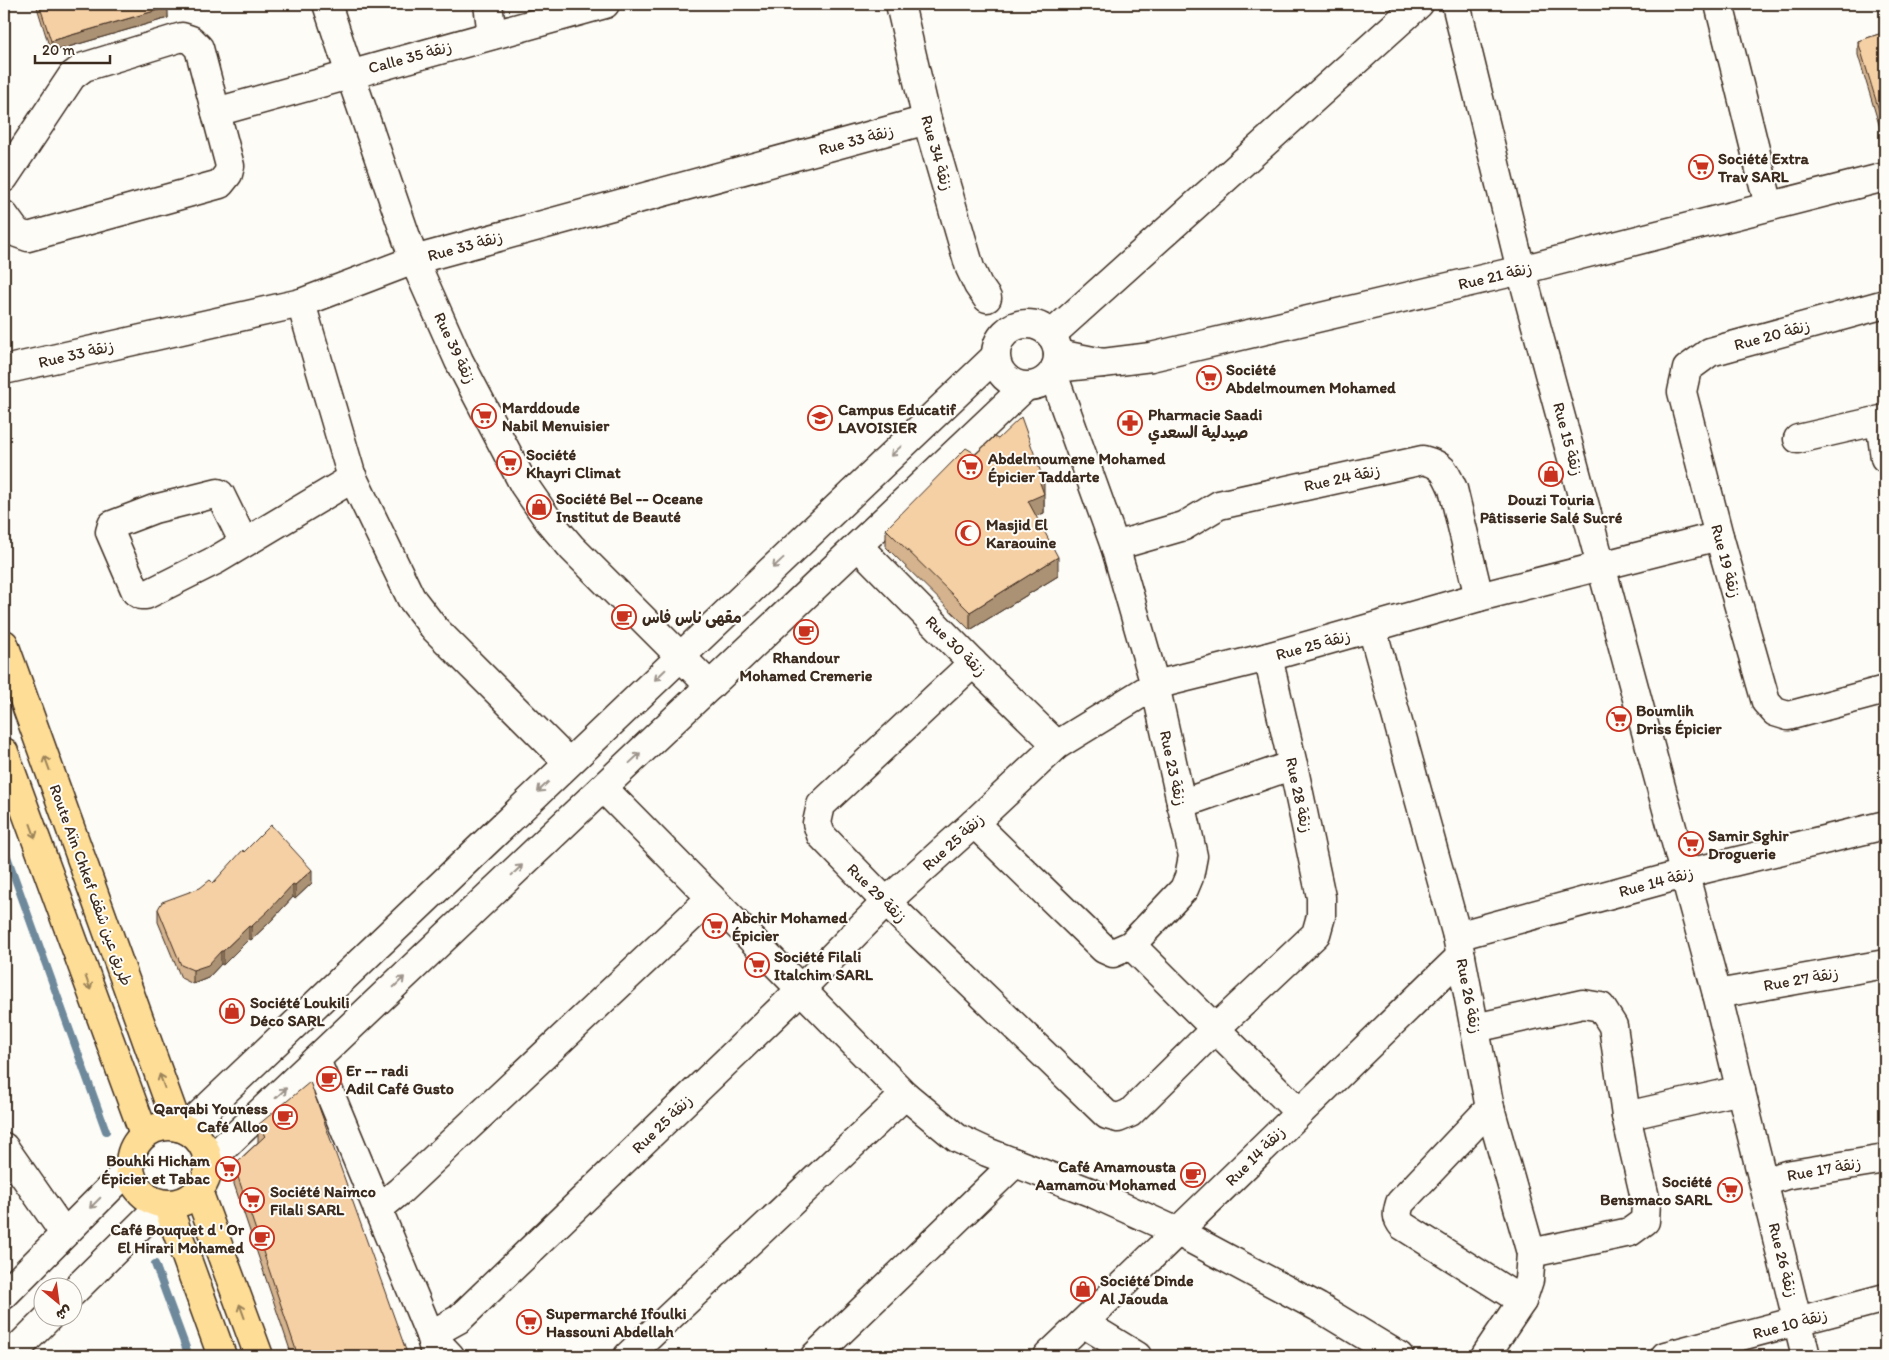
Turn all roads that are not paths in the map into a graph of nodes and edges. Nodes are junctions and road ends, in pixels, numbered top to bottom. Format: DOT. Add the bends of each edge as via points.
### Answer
graph roads {
  1 [pos="327,4"];
  2 [pos="488,4"];
  3 [pos="605,4"];
  4 [pos="900,4"];
  5 [pos="1419,4"];
  6 [pos="1456,4"];
  7 [pos="1719,4"];
  8 [pos="492,35"];
  9 [pos="350,74"];
  10 [pos="216,112"];
  11 [pos="927,120"];
  12 [pos="1885,177"];
  13 [pos="4,178"];
  14 [pos="1769,206"];
  15 [pos="4,215"];
  16 [pos="414,260"];
  17 [pos="1521,270"];
  18 [pos="302,303"];
  19 [pos="1885,304"];
  20 [pos="1007,339"];
  21 [pos="1054,358"];
  22 [pos="4,370"];
  23 [pos="1025,387"];
  24 [pos="1682,392"];
  25 [pos="1882,420"];
  26 [pos="1798,440"];
  27 [pos="1885,458"];
  28 [pos="353,478"];
  29 [pos="1719,536"];
  30 [pos="244,543"];
  31 [pos="858,546"];
  32 [pos="1115,546"];
  33 [pos="1602,565"];
  34 [pos="1479,598"];
  35 [pos="1372,628"];
  36 [pos="4,644"];
  37 [pos="680,656"];
  38 [pos="1268,657"];
  39 [pos="973,663"];
  40 [pos="1155,685"];
  41 [pos="710,686"];
  42 [pos="1885,690"];
  43 [pos="1056,745"];
  44 [pos="4,752"];
  45 [pos="568,762"];
  46 [pos="1293,765"];
  47 [pos="603,788"];
  48 [pos="1181,804"];
  49 [pos="974,823"];
  50 [pos="1885,826"];
  51 [pos="1684,874"];
  52 [pos="711,898"];
  53 [pos="886,902"];
  54 [pos="1131,945"];
  55 [pos="1459,946"];
  56 [pos="1885,964"];
  57 [pos="801,988"];
  58 [pos="1717,994"];
  59 [pos="1475,1028"];
  60 [pos="1214,1030"];
  61 [pos="316,1060"];
  62 [pos="1741,1090"];
  63 [pos="905,1095"];
  64 [pos="1490,1108"];
  65 [pos="1299,1112"];
  66 [pos="1626,1116"];
  67 [pos="181,1128"];
  68 [pos="144,1134"];
  69 [pos="4,1147"];
  70 [pos="1885,1158"];
  71 [pos="207,1163"];
  72 [pos="1015,1163"];
  73 [pos="129,1169"];
  74 [pos="1764,1182"];
  75 [pos="198,1192"];
  76 [pos="164,1204"];
  77 [pos="378,1209"];
  78 [pos="1178,1232"];
  79 [pos="64,1233"];
  80 [pos="1531,1252"];
  81 [pos="82,1283"];
  82 [pos="4,1295"];
  83 [pos="1885,1298"];
  84 [pos="1522,1301"];
  85 [pos="1799,1322"];
  86 [pos="1083,1323"];
  87 [pos="38,1328"];
  88 [pos="433,1346"];
  89 [pos="10,1356"];
  90 [pos="222,1356"];
  91 [pos="258,1356"];
  92 [pos="450,1356"];
  93 [pos="628,1356"];
  94 [pos="816,1356"];
  95 [pos="1048,1356"];
  96 [pos="1137,1356"];
  97 [pos="1399,1356"];
  98 [pos="1485,1356"];
  99 [pos="1665,1356"];
  100 [pos="1806,1356"];
  1 -- 9 [label="street, Rue 39 زنقة"];
  2 -- 8 [label="street"];
  3 -- 8 [label="street, Calle 35 زنقة"];
  4 -- 11 [label="street, Rue 34 زنقة"];
  5 -- 21 [label="street"];
  6 -- 17 [label="street, Rue 15 زنقة"];
  7 -- 14 [label="street"];
  8 -- 9 [label="street, Calle 35 زنقة"];
  9 -- 10 [label="street, Calle 35 زنقة"];
  9 -- 16 [label="street, Rue 39 زنقة"];
  10 -- 13 [label="street" via="199,48 191,40 182,37 84,67 72,76"];
  10 -- 15 [label="street" via="230,166 220,184 28,237 17,232"];
  11 -- 16 [label="street, Rue 33 زنقة"];
  11 -- 20 [label="street, Rue 34 زنقة" via="970,268"];
  12 -- 14 [label="street, Rue 21 زنقة"];
  14 -- 17 [label="street, Rue 21 زنقة"];
  16 -- 18 [label="street, Rue 33 زنقة"];
  16 -- 37 [label="street, Rue 39 زنقة" via="459,361 524,485 572,548"];
  17 -- 21 [label="street, Rue 21 زنقة" via="1152,356 1103,363"];
  17 -- 33 [label="street, Rue 15 زنقة"];
  18 -- 22 [label="street, Rue 33 زنقة"];
  18 -- 28 [label="street"];
  19 -- 24 [label="street, Rue 20 زنقة" via="1710,352 1687,369"];
  20 -- 21 [label="street" via="1038,326"];
  20 -- 23 [label="street" via="1000,371 1006,379"];
  20 -- 37 [label="street, one-way"];
  21 -- 23 [label="street" via="1045,381"];
  21 -- 32 [label="street, Rue 23 زنقة"];
  23 -- 31 [label="street"];
  24 -- 29 [label="street, Rue 19 زنقة"];
  25 -- 26 [label="street"];
  25 -- 27 [label="street"];
  28 -- 30 [label="street"];
  28 -- 45 [label="street" via="411,598 434,628"];
  29 -- 33 [label="street"];
  29 -- 42 [label="street, Rue 19 زنقة" via="1766,702 1775,712 1788,716"];
  30 -- 30 [label="street" via="208,564 141,595 136,592 110,528 154,509 218,492"];
  31 -- 39 [label="street, Rue 30 زنقة"];
  31 -- 41 [label="street"];
  32 -- 34 [label="street, Rue 24 زنقة" via="1184,526 1219,505 1424,460 1441,468 1453,488"];
  32 -- 40 [label="street, Rue 23 زنقة"];
  33 -- 34 [label="street, Rue 25 زنقة"];
  33 -- 51 [label="street, Rue 15 زنقة"];
  34 -- 35 [label="street, Rue 25 زنقة"];
  35 -- 38 [label="street, Rue 25 زنقة"];
  35 -- 55 [label="street, Rue 26 زنقة"];
  67 -- 36 [label="main road, Route Aïn Chkef طريق عين شقف, one-way"];
  37 -- 41 [label="street, Rue 39 زنقة"];
  37 -- 45 [label="street, one-way"];
  38 -- 40 [label="street, Rue 25 زنقة"];
  38 -- 46 [label="street, Rue 28 زنقة"];
  39 -- 43 [label="street, Rue 30 زنقة"];
  39 -- 53 [label="street, Rue 29 زنقة" via="821,805 817,823 821,835"];
  40 -- 43 [label="street, Rue 25 زنقة"];
  40 -- 48 [label="street, Rue 23 زنقة"];
  47 -- 41 [label="street, one-way"];
  43 -- 49 [label="street, Rue 25 زنقة"];
  44 -- 68 [label="main road, one-way"];
  45 -- 67 [label="street, one-way"];
  46 -- 48 [label="street"];
  46 -- 60 [label="street, Rue 28 زنقة" via="1321,897 1321,916 1316,934"];
  47 -- 52 [label="street"];
  61 -- 47 [label="street, one-way"];
  48 -- 54 [label="street, Rue 23 زنقة" via="1193,856 1189,877 1184,889"];
  49 -- 53 [label="street, Rue 25 زنقة"];
  49 -- 54 [label="street" via="1104,949 1113,953"];
  50 -- 51 [label="street, Rue 14 زنقة"];
  51 -- 55 [label="street, Rue 14 زنقة"];
  51 -- 58 [label="street, Rue 26 زنقة"];
  52 -- 57 [label="street"];
  52 -- 77 [label="street"];
  53 -- 57 [label="street, Rue 25 زنقة"];
  53 -- 60 [label="street, Rue 29 زنقة" via="1107,1115 1118,1118 1130,1113"];
  54 -- 60 [label="street"];
  55 -- 59 [label="street, Rue 26 زنقة"];
  55 -- 65 [label="street, Rue 14 زنقة"];
  56 -- 58 [label="street, Rue 27 زنقة"];
  57 -- 63 [label="street"];
  57 -- 88 [label="street, Rue 25 زنقة"];
  58 -- 62 [label="street, Rue 26 زنقة"];
  59 -- 64 [label="street, Rue 26 زنقة"];
  59 -- 66 [label="street" via="1583,1004 1601,1007 1613,1026"];
  60 -- 65 [label="street"];
  71 -- 61 [label="street, one-way"];
  61 -- 77 [label="street"];
  62 -- 66 [label="street"];
  62 -- 74 [label="street, Rue 26 زنقة"];
  63 -- 72 [label="street" via="957,1138"];
  63 -- 93 [label="street"];
  64 -- 80 [label="street, Rue 26 زنقة"];
  64 -- 84 [label="street" via="1400,1203 1398,1220"];
  65 -- 78 [label="street, Rue 14 زنقة"];
  66 -- 80 [label="street" via="1646,1202 1645,1221 1630,1232"];
  67 -- 68 [label="main road" via="165,1125"];
  67 -- 71 [label="main road" via="202,1143"];
  68 -- 73 [label="main road" via="135,1144"];
  69 -- 79 [label="street"];
  70 -- 74 [label="street, Rue 17 زنقة"];
  71 -- 75 [label="main road" via="205,1180"];
  72 -- 78 [label="street" via="1090,1192"];
  72 -- 94 [label="street"];
  73 -- 76 [label="main road" via="141,1192 150,1200"];
  73 -- 79 [label="street, one-way"];
  74 -- 85 [label="street, Rue 26 زنقة"];
  75 -- 76 [label="main road" via="188,1200"];
  91 -- 75 [label="main road, one-way"];
  76 -- 81 [label="street"];
  76 -- 90 [label="main road"];
  77 -- 88 [label="street"];
  78 -- 86 [label="street, Rue 14 زنقة"];
  78 -- 97 [label="street" via="1318,1307"];
  79 -- 82 [label="street"];
  80 -- 84 [label="street, Rue 26 زنقة" via="1529,1280"];
  83 -- 85 [label="street, Rue 10 زنقة"];
  84 -- 98 [label="street, Rue 26 زنقة"];
  85 -- 99 [label="street, Rue 10 زنقة"];
  85 -- 100 [label="street, Rue 26 زنقة"];
  86 -- 95 [label="street, Rue 14 زنقة"];
  86 -- 96 [label="street"];
  87 -- 89 [label="street"];
  88 -- 92 [label="street"];
}
